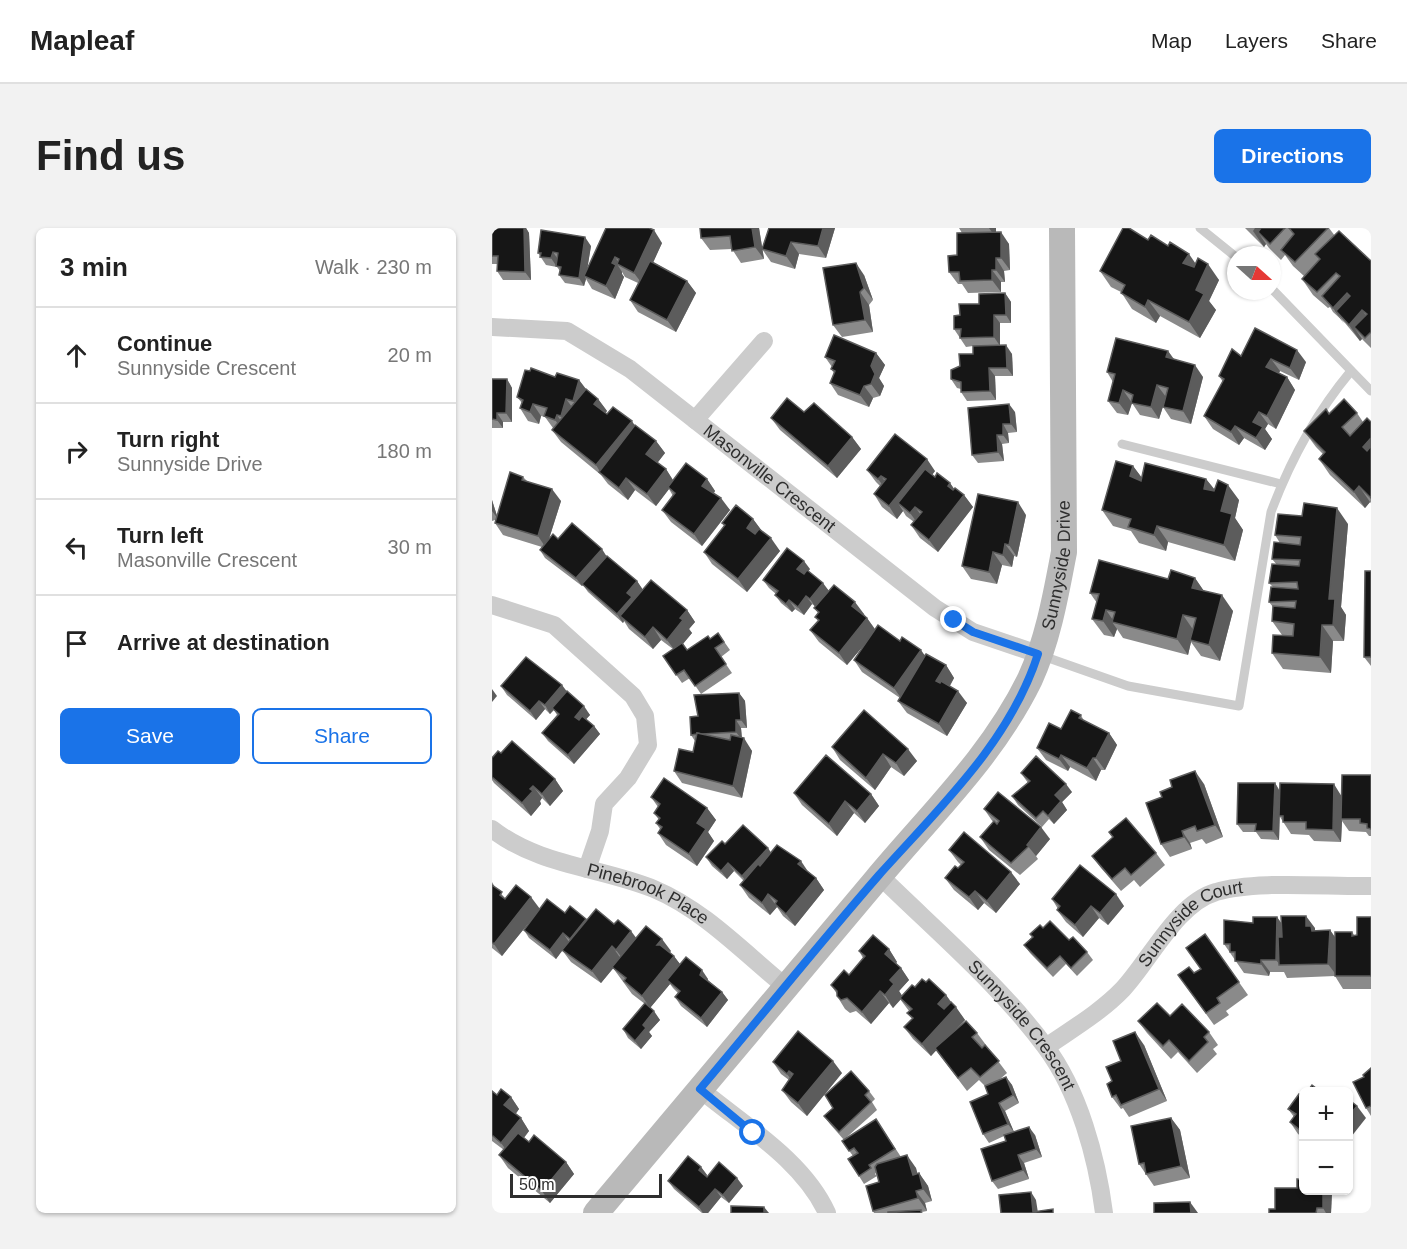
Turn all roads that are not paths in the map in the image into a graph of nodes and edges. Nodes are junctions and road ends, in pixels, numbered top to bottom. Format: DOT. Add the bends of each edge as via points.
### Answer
graph roads {
  1 [pos="1062,228"];
  2 [pos="1200,228"];
  3 [pos="1227,250"];
  4 [pos="1281,298"];
  5 [pos="492,327"];
  6 [pos="764,341"];
  7 [pos="1351,371"];
  8 [pos="1371,391"];
  9 [pos="695,420"];
  10 [pos="1122,444"];
  11 [pos="1281,484"];
  12 [pos="492,605"];
  13 [pos="1038,654"];
  14 [pos="492,829"];
  15 [pos="587,870"];
  16 [pos="879,875"];
  17 [pos="1371,886"];
  18 [pos="786,987"];
  19 [pos="1046,1047"];
  20 [pos="700,1089"];
  21 [pos="596,1213"];
  22 [pos="827,1213"];
  23 [pos="1104,1213"];
  1 -- 13 [label="street, Sunnyside Drive" via="1064,552 1054,605"];
  2 -- 3 [label="lane"];
  4 -- 7 [label="lane"];
  5 -- 9 [label="street, Masonville Crescent" via="567,331 630,369"];
  6 -- 9 [label="street"];
  7 -- 8 [label="lane"];
  7 -- 11 [label="lane" via="1326,401"];
  9 -- 13 [label="street, Masonville Crescent" via="935,608 973,632"];
  10 -- 11 [label="lane"];
  11 -- 13 [label="lane" via="1271,512 1239,706 1128,686"];
  12 -- 15 [label="street" via="554,625 633,696 645,717 648,745 628,778 604,804"];
  13 -- 16 [label="street, Sunnyside Drive" via="1031,678 1002,730 949,799"];
  14 -- 15 [label="street, Pinebrook Place" via="540,857"];
  15 -- 18 [label="street, Pinebrook Place" via="654,890 702,917"];
  16 -- 18 [label="street, Sunnyside Drive"];
  16 -- 19 [label="street, Sunnyside Crescent" via="970,963"];
  17 -- 19 [label="street, Sunnyside Court" via="1243,887 1214,892 1178,916 1122,990"];
  18 -- 20 [label="street, Sunnyside Drive"];
  19 -- 23 [label="street, Sunnyside Crescent" via="1072,1096 1091,1153"];
  20 -- 21 [label="street, Sunnyside Drive"];
  20 -- 22 [label="street" via="783,1157 818,1194"];
}
